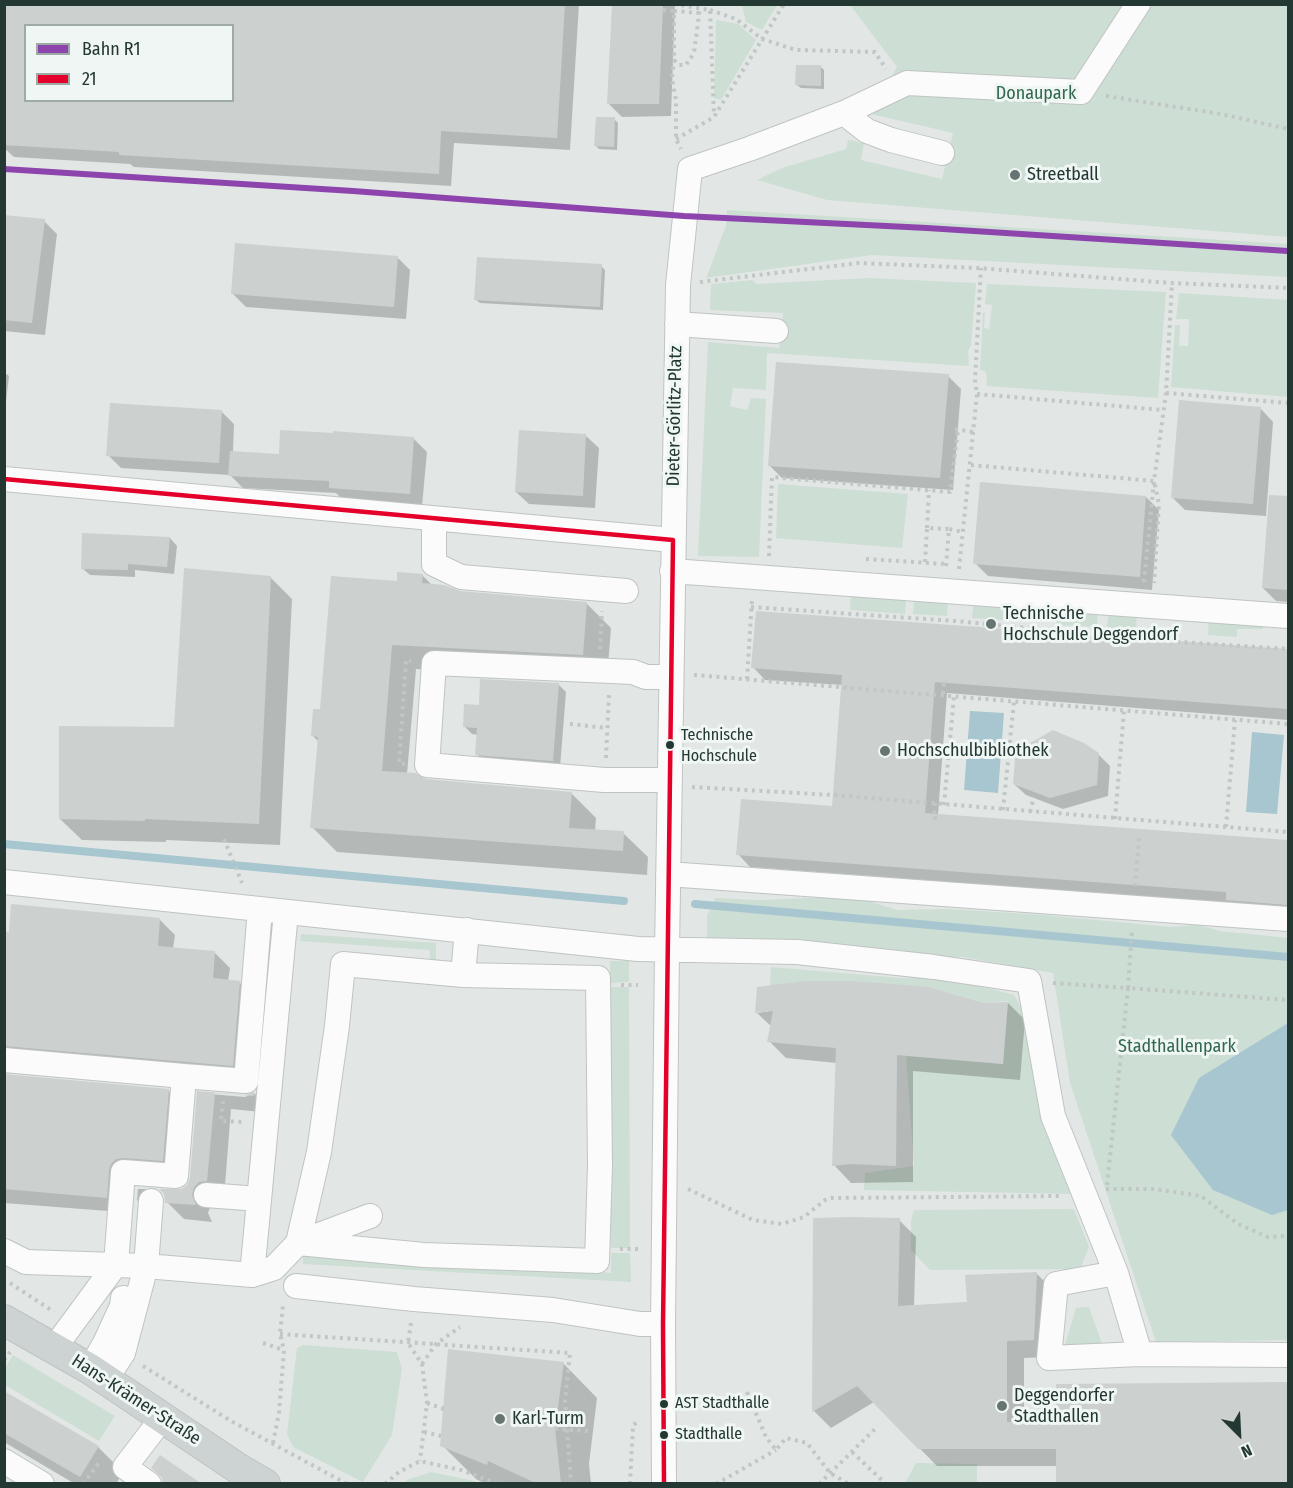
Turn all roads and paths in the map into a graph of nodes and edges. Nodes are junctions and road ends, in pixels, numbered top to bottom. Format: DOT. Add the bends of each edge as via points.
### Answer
graph roads {
  1 [pos="674,4"];
  2 [pos="784,4"];
  3 [pos="1138,4"];
  4 [pos="702,6"];
  5 [pos="663,10"];
  6 [pos="710,10"];
  7 [pos="674,11"];
  8 [pos="700,13"];
  9 [pos="762,39"];
  10 [pos="674,58"];
  11 [pos="880,60"];
  12 [pos="1081,92"];
  13 [pos="844,113"];
  14 [pos="714,117"];
  15 [pos="1288,129"];
  16 [pos="676,139"];
  17 [pos="942,153"];
  18 [pos="690,169"];
  19 [pos="981,268"];
  20 [pos="1172,283"];
  21 [pos="678,285"];
  22 [pos="1288,288"];
  23 [pos="677,324"];
  24 [pos="776,330"];
  25 [pos="1166,393"];
  26 [pos="977,394"];
  27 [pos="1288,403"];
  28 [pos="1163,410"];
  29 [pos="973,432"];
  30 [pos="971,465"];
  31 [pos="4,479"];
  32 [pos="1154,482"];
  33 [pos="929,490"];
  34 [pos="434,519"];
  35 [pos="927,528"];
  36 [pos="949,529"];
  37 [pos="963,532"];
  38 [pos="673,540"];
  39 [pos="769,552"];
  40 [pos="925,562"];
  41 [pos="960,563"];
  42 [pos="946,564"];
  43 [pos="672,571"];
  44 [pos="753,577"];
  45 [pos="615,590"];
  46 [pos="1147,606"];
  47 [pos="751,607"];
  48 [pos="1288,616"];
  49 [pos="1288,649"];
  50 [pos="604,671"];
  51 [pos="682,676"];
  52 [pos="747,679"];
  53 [pos="944,682"];
  54 [pos="943,694"];
  55 [pos="954,696"];
  56 [pos="1014,701"];
  57 [pos="1124,711"];
  58 [pos="1235,720"];
  59 [pos="570,724"];
  60 [pos="1288,724"];
  61 [pos="608,728"];
  62 [pos="604,780"];
  63 [pos="679,784"];
  64 [pos="1034,797"];
  65 [pos="935,803"];
  66 [pos="945,805"];
  67 [pos="1003,810"];
  68 [pos="1030,812"];
  69 [pos="940,818"];
  70 [pos="1115,819"];
  71 [pos="1226,827"];
  72 [pos="1288,832"];
  73 [pos="1139,837"];
  74 [pos="224,839"];
  75 [pos="668,874"];
  76 [pos="1136,875"];
  77 [pos="242,881"];
  78 [pos="5,883"];
  79 [pos="260,909"];
  80 [pos="286,912"];
  81 [pos="1288,919"];
  82 [pos="1132,928"];
  83 [pos="467,930"];
  84 [pos="667,950"];
  85 [pos="462,975"];
  86 [pos="1029,981"];
  87 [pos="1128,988"];
  88 [pos="1288,1000"];
  89 [pos="4,1060"];
  90 [pos="184,1076"];
  91 [pos="223,1094"];
  92 [pos="221,1121"];
  93 [pos="686,1187"];
  94 [pos="206,1195"];
  95 [pos="1085,1197"];
  96 [pos="260,1199"];
  97 [pos="151,1202"];
  98 [pos="370,1216"];
  99 [pos="1288,1236"];
  100 [pos="298,1243"];
  101 [pos="4,1251"];
  102 [pos="130,1265"];
  103 [pos="1116,1273"];
  104 [pos="252,1275"];
  105 [pos="290,1291"];
  106 [pos="4,1320"];
  107 [pos="663,1323"];
  108 [pos="459,1328"];
  109 [pos="280,1334"];
  110 [pos="263,1343"];
  111 [pos="408,1343"];
  112 [pos="436,1344"];
  113 [pos="55,1347"];
  114 [pos="284,1350"];
  115 [pos="1140,1354"];
  116 [pos="1288,1355"];
  117 [pos="423,1364"];
  118 [pos="98,1374"];
  119 [pos="747,1392"];
  120 [pos="427,1403"];
  121 [pos="444,1409"];
  122 [pos="163,1417"];
  123 [pos="633,1425"];
  124 [pos="878,1426"];
  125 [pos="555,1429"];
  126 [pos="566,1430"];
  127 [pos="588,1431"];
  128 [pos="424,1432"];
  129 [pos="256,1434"];
  130 [pos="441,1436"];
  131 [pos="273,1443"];
  132 [pos="776,1450"];
  133 [pos="852,1452"];
  134 [pos="4,1461"];
  135 [pos="420,1461"];
  136 [pos="830,1473"];
  137 [pos="235,1476"];
  138 [pos="42,1484"];
  139 [pos="148,1484"];
  140 [pos="265,1484"];
  141 [pos="347,1484"];
  142 [pos="385,1484"];
  143 [pos="498,1484"];
  144 [pos="571,1484"];
  145 [pos="630,1484"];
  146 [pos="664,1484"];
  147 [pos="716,1484"];
  148 [pos="819,1484"];
  149 [pos="849,1484"];
  150 [pos="886,1484"];
  1 -- 4 [label="path"];
  2 -- 9 [label="path"];
  3 -- 12 [label="street"];
  4 -- 6 [label="path"];
  4 -- 8 [label="path"];
  5 -- 7 [label="path"];
  6 -- 9 [label="path" via="736,19"];
  6 -- 14 [label="path"];
  7 -- 8 [label="path"];
  7 -- 10 [label="path"];
  8 -- 10 [label="path" via="694,53 687,65 678,66"];
  9 -- 11 [label="path" via="796,50 875,52"];
  9 -- 14 [label="path"];
  10 -- 16 [label="path"];
  12 -- 13 [label="street" via="907,84"];
  12 -- 15 [label="path"];
  13 -- 17 [label="street" via="867,131"];
  13 -- 18 [label="street"];
  14 -- 16 [label="path"];
  16 -- 18 [label="path"];
  18 -- 21 [label="street, Dieter-Görlitz-Platz"];
  19 -- 20 [label="path"];
  19 -- 21 [label="path" via="859,262"];
  19 -- 26 [label="path"];
  20 -- 22 [label="path"];
  20 -- 25 [label="path"];
  21 -- 23 [label="street, Dieter-Görlitz-Platz"];
  23 -- 24 [label="street"];
  23 -- 38 [label="street, Dieter-Görlitz-Platz"];
  25 -- 27 [label="path"];
  25 -- 28 [label="path"];
  26 -- 28 [label="path"];
  26 -- 29 [label="path"];
  28 -- 32 [label="path"];
  29 -- 30 [label="path"];
  29 -- 33 [label="path" via="956,430 950,492"];
  30 -- 32 [label="path"];
  30 -- 37 [label="path"];
  31 -- 34 [label="street"];
  32 -- 46 [label="path"];
  32 -- 46 [label="path" via="1159,504"];
  33 -- 35 [label="path"];
  33 -- 39 [label="path" via="772,477"];
  34 -- 38 [label="street"];
  34 -- 45 [label="street" via="434,564 461,577"];
  35 -- 36 [label="path"];
  35 -- 40 [label="path"];
  36 -- 37 [label="path"];
  36 -- 42 [label="path"];
  37 -- 41 [label="path"];
  38 -- 43 [label="street, Dieter-Görlitz-Platz"];
  43 -- 44 [label="street"];
  43 -- 51 [label="street, Dieter-Görlitz-Platz"];
  44 -- 46 [label="street"];
  44 -- 47 [label="path"];
  45 -- 50 [label="path"];
  46 -- 48 [label="street"];
  47 -- 49 [label="path"];
  47 -- 52 [label="path"];
  50 -- 51 [label="street" via="633,672 646,677"];
  50 -- 61 [label="path"];
  50 -- 62 [label="street" via="434,663 427,765"];
  51 -- 52 [label="path"];
  51 -- 63 [label="street, Dieter-Görlitz-Platz"];
  52 -- 54 [label="path"];
  53 -- 54 [label="path"];
  54 -- 55 [label="path"];
  55 -- 56 [label="path"];
  55 -- 66 [label="path"];
  56 -- 57 [label="path"];
  56 -- 67 [label="path"];
  57 -- 58 [label="path"];
  57 -- 70 [label="path"];
  58 -- 60 [label="path"];
  58 -- 71 [label="path"];
  59 -- 61 [label="path"];
  61 -- 62 [label="path"];
  62 -- 63 [label="street"];
  63 -- 65 [label="path"];
  63 -- 75 [label="street, Dieter-Görlitz-Platz"];
  64 -- 68 [label="path"];
  65 -- 66 [label="path"];
  65 -- 69 [label="path" via="934,818"];
  66 -- 67 [label="path"];
  67 -- 68 [label="path"];
  68 -- 70 [label="path"];
  70 -- 71 [label="path"];
  71 -- 72 [label="path"];
  73 -- 76 [label="path"];
  74 -- 77 [label="path"];
  75 -- 81 [label="street"];
  75 -- 84 [label="street, Dieter-Görlitz-Platz"];
  78 -- 79 [label="street"];
  79 -- 80 [label="street"];
  79 -- 90 [label="street" via="246,1081"];
  80 -- 83 [label="street"];
  80 -- 96 [label="street"];
  82 -- 87 [label="path"];
  83 -- 84 [label="street"];
  83 -- 85 [label="street"];
  84 -- 86 [label="street" via="797,952"];
  84 -- 107 [label="street, Dieter-Görlitz-Platz"];
  85 -- 100 [label="street" via="343,964 320,1152"];
  85 -- 100 [label="street" via="598,978 597,1261 424,1255"];
  86 -- 87 [label="path"];
  86 -- 95 [label="street" via="1053,1116"];
  87 -- 88 [label="path"];
  87 -- 99 [label="path" via="1107,1189 1154,1189 1201,1197 1238,1224 1268,1237"];
  89 -- 90 [label="street"];
  90 -- 102 [label="street" via="176,1176 123,1172"];
  91 -- 92 [label="path"];
  93 -- 95 [label="path" via="753,1220 782,1224 804,1217 831,1198"];
  94 -- 96 [label="street"];
  95 -- 103 [label="street"];
  96 -- 104 [label="street"];
  97 -- 102 [label="street"];
  98 -- 100 [label="street"];
  100 -- 104 [label="street" via="274,1268"];
  101 -- 102 [label="street" via="26,1262"];
  102 -- 104 [label="street"];
  102 -- 113 [label="street"];
  102 -- 118 [label="street" via="122,1306"];
  103 -- 115 [label="street"];
  103 -- 115 [label="street" via="1056,1284 1049,1358"];
  105 -- 107 [label="street" via="553,1310 640,1324"];
  105 -- 109 [label="path"];
  106 -- 113 [label="main road, Hans-Krämer-Straße"];
  107 -- 146 [label="street, Dieter-Görlitz-Platz"];
  108 -- 112 [label="path"];
  109 -- 111 [label="path"];
  109 -- 114 [label="path"];
  110 -- 114 [label="path"];
  111 -- 112 [label="path"];
  111 -- 117 [label="path"];
  112 -- 117 [label="path"];
  112 -- 126 [label="path" via="570,1353"];
  113 -- 118 [label="main road, Hans-Krämer-Straße"];
  114 -- 131 [label="path"];
  115 -- 116 [label="street"];
  117 -- 120 [label="path"];
  118 -- 122 [label="main road, Hans-Krämer-Straße"];
  119 -- 132 [label="path" via="766,1437"];
  120 -- 121 [label="path"];
  120 -- 128 [label="path"];
  122 -- 137 [label="main road, Hans-Krämer-Straße"];
  122 -- 139 [label="street" via="125,1467"];
  123 -- 145 [label="path"];
  124 -- 133 [label="path"];
  125 -- 126 [label="path"];
  126 -- 127 [label="path"];
  126 -- 144 [label="path"];
  128 -- 130 [label="path"];
  128 -- 135 [label="path"];
  129 -- 131 [label="path"];
  131 -- 141 [label="path"];
  132 -- 136 [label="path" via="786,1438 807,1443"];
  132 -- 147 [label="path"];
  133 -- 136 [label="path"];
  133 -- 150 [label="path"];
  134 -- 138 [label="street"];
  135 -- 142 [label="path"];
  135 -- 143 [label="path"];
  136 -- 148 [label="path"];
  136 -- 149 [label="path"];
  137 -- 140 [label="main road, Hans-Krämer-Straße"];
}
